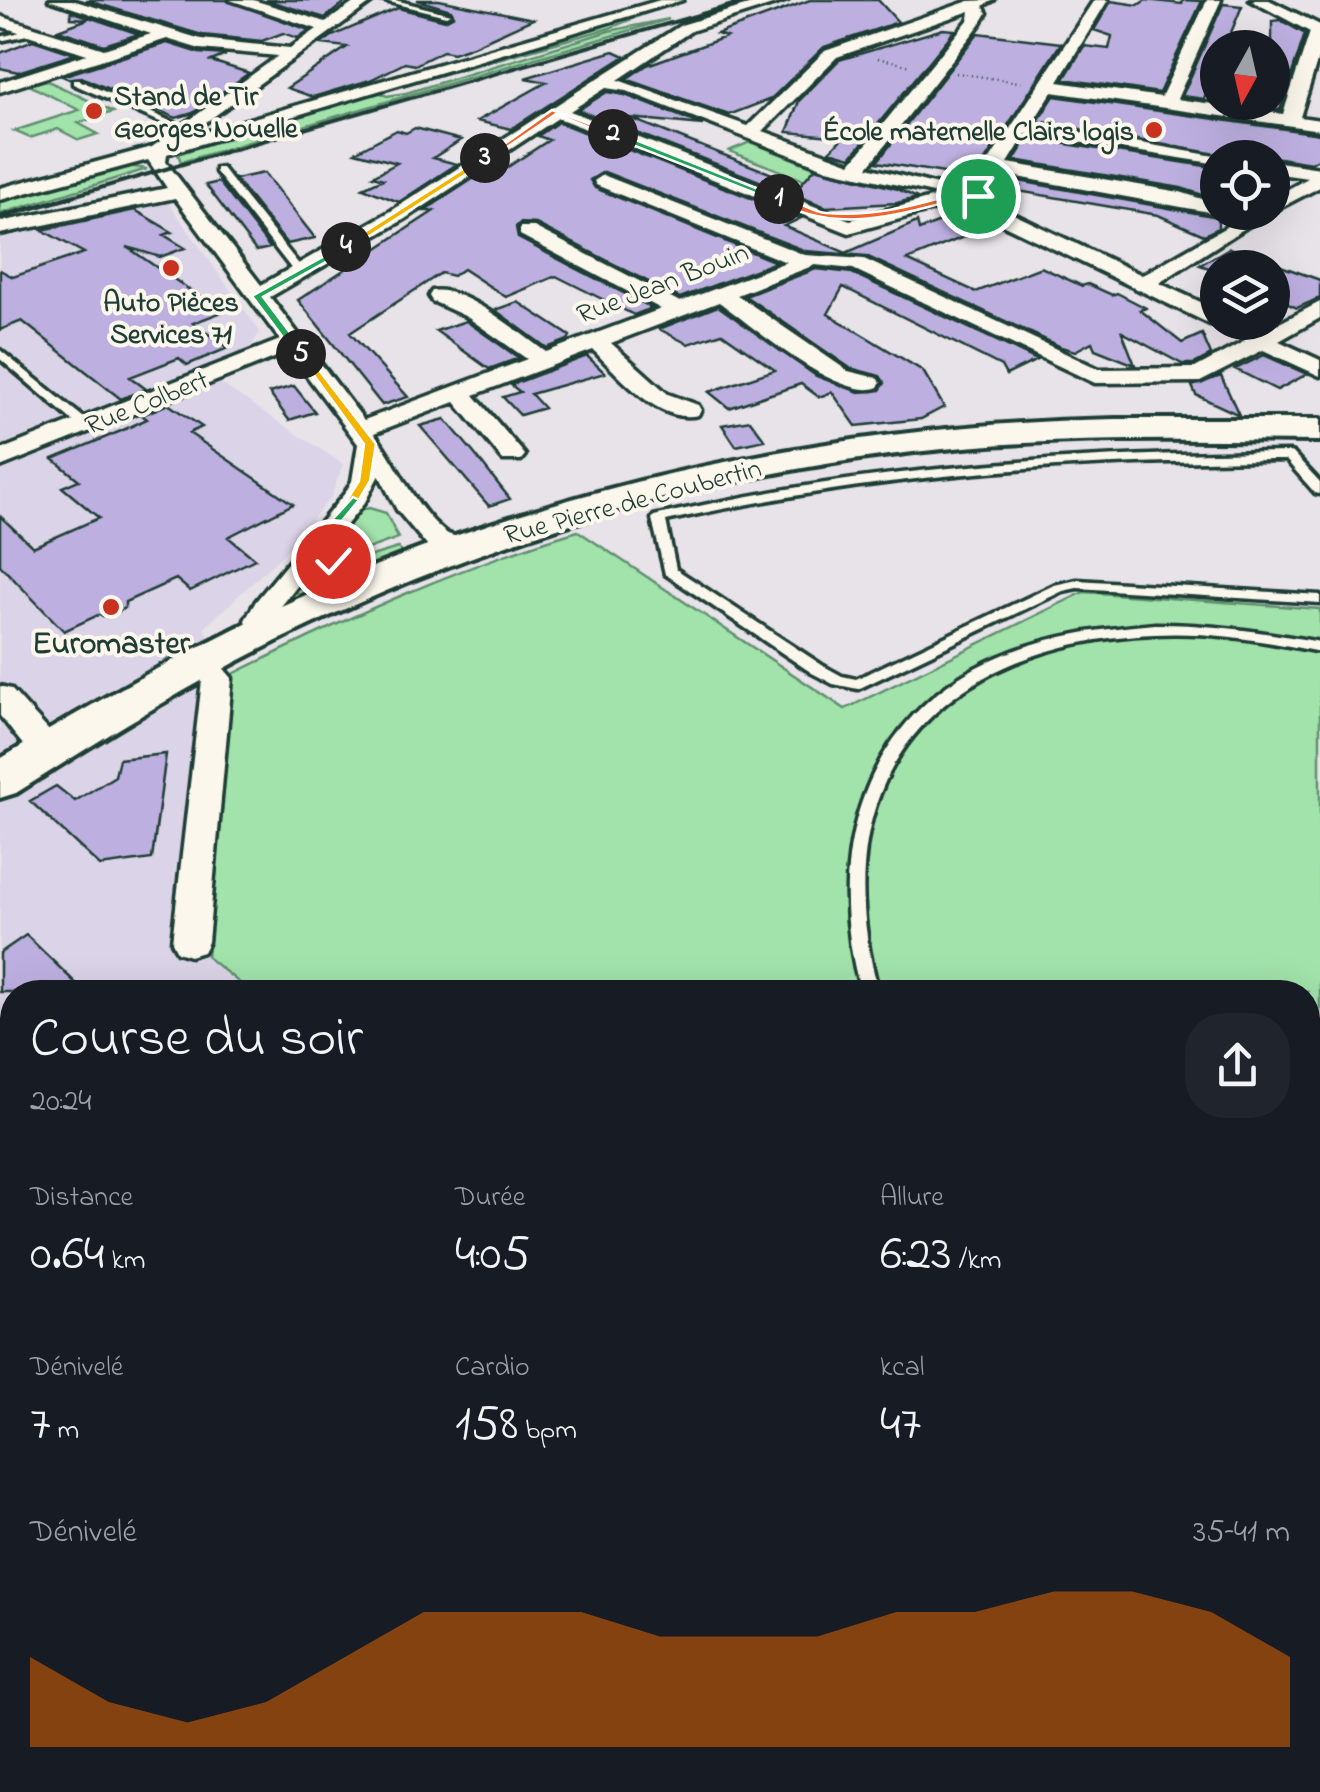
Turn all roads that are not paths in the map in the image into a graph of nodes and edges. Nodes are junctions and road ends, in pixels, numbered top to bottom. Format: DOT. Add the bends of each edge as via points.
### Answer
graph roads {
  1 [pos="56,0"];
  2 [pos="237,0"];
  3 [pos="368,0"];
  4 [pos="384,0"];
  5 [pos="676,0"];
  6 [pos="781,0"];
  7 [pos="1102,0"];
  8 [pos="1214,0"];
  9 [pos="1257,0"];
  10 [pos="980,2"];
  11 [pos="446,14"];
  12 [pos="0,21"];
  13 [pos="329,28"];
  14 [pos="33,31"];
  15 [pos="1319,31"];
  16 [pos="167,34"];
  17 [pos="0,39"];
  18 [pos="102,54"];
  19 [pos="294,54"];
  20 [pos="76,82"];
  21 [pos="602,82"];
  22 [pos="1048,86"];
  23 [pos="0,87"];
  24 [pos="1167,103"];
  25 [pos="555,111"];
  26 [pos="1290,121"];
  27 [pos="252,124"];
  28 [pos="1320,125"];
  29 [pos="192,126"];
  30 [pos="1021,128"];
  31 [pos="221,134"];
  32 [pos="753,134"];
  33 [pos="1200,155"];
  34 [pos="165,156"];
  35 [pos="688,164"];
  36 [pos="996,168"];
  37 [pos="219,170"];
  38 [pos="856,171"];
  39 [pos="1290,171"];
  40 [pos="1320,177"];
  41 [pos="603,180"];
  42 [pos="177,182"];
  43 [pos="0,194"];
  44 [pos="1290,195"];
  45 [pos="965,198"];
  46 [pos="1200,205"];
  47 [pos="0,228"];
  48 [pos="1232,230"];
  49 [pos="527,231"];
  50 [pos="802,261"];
  51 [pos="301,274"];
  52 [pos="1144,283"];
  53 [pos="720,292"];
  54 [pos="257,296"];
  55 [pos="440,296"];
  56 [pos="677,308"];
  57 [pos="1320,309"];
  58 [pos="1200,311"];
  59 [pos="594,340"];
  60 [pos="1262,341"];
  61 [pos="293,343"];
  62 [pos="0,353"];
  63 [pos="542,360"];
  64 [pos="1320,369"];
  65 [pos="869,383"];
  66 [pos="459,392"];
  67 [pos="689,410"];
  68 [pos="85,425"];
  69 [pos="1320,430"];
  70 [pos="365,437"];
  71 [pos="1182,443"];
  72 [pos="512,455"];
  73 [pos="0,460"];
  74 [pos="1320,490"];
  75 [pos="356,496"];
  76 [pos="406,504"];
  77 [pos="441,551"];
  78 [pos="1320,600"];
  79 [pos="261,633"];
  80 [pos="1320,647"];
  81 [pos="203,664"];
  82 [pos="0,696"];
  83 [pos="49,751"];
  84 [pos="0,781"];
  85 [pos="190,942"];
  86 [pos="867,980"];
  1 -- 16 [label="street"];
  2 -- 13 [label="street"];
  3 -- 13 [label="street"];
  4 -- 11 [label="lane"];
  5 -- 27 [label="street"];
  6 -- 21 [label="street" via="691,25"];
  7 -- 22 [label="street"];
  8 -- 24 [label="street"];
  9 -- 15 [label="street"];
  10 -- 32 [label="street" via="831,54"];
  10 -- 38 [label="street" via="976,20"];
  12 -- 14 [label="street"];
  13 -- 19 [label="street"];
  14 -- 17 [label="lane"];
  14 -- 18 [label="street"];
  15 -- 26 [label="street"];
  16 -- 18 [label="street"];
  16 -- 19 [label="street"];
  18 -- 23 [label="street"];
  19 -- 29 [label="street"];
  20 -- 29 [label="lane"];
  21 -- 25 [label="street"];
  21 -- 32 [label="street"];
  22 -- 24 [label="street"];
  22 -- 30 [label="street"];
  24 -- 26 [label="street"];
  25 -- 35 [label="street"];
  25 -- 51 [label="street"];
  26 -- 28 [label="street"];
  27 -- 29 [label="street"];
  27 -- 31 [label="street"];
  29 -- 31 [label="street"];
  29 -- 34 [label="street"];
  30 -- 33 [label="street"];
  30 -- 36 [label="street"];
  31 -- 34 [label="street"];
  32 -- 35 [label="street"];
  32 -- 38 [label="street"];
  34 -- 42 [label="street" via="157,162"];
  34 -- 43 [label="street"];
  35 -- 45 [label="street" via="849,227"];
  36 -- 45 [label="street" via="978,196"];
  36 -- 46 [label="street"];
  37 -- 51 [label="lane"];
  38 -- 45 [label="street"];
  39 -- 40 [label="street"];
  40 -- 44 [label="street"];
  41 -- 50 [label="street"];
  42 -- 47 [label="street"];
  42 -- 54 [label="street"];
  45 -- 52 [label="street"];
  48 -- 52 [label="street"];
  49 -- 56 [label="street"];
  50 -- 53 [label="street, Rue Jean Bouin"];
  50 -- 60 [label="street, Rue Jean Bouin" via="857,263 1095,376 1200,375"];
  51 -- 54 [label="street"];
  52 -- 58 [label="street"];
  53 -- 56 [label="street, Rue Jean Bouin"];
  53 -- 65 [label="street" via="840,376"];
  54 -- 61 [label="street"];
  55 -- 63 [label="street" via="475,312"];
  56 -- 59 [label="street, Rue Jean Bouin"];
  57 -- 60 [label="street, Rue Jean Bouin"];
  59 -- 63 [label="street, Rue Jean Bouin"];
  59 -- 67 [label="street" via="660,399"];
  60 -- 64 [label="street"];
  61 -- 68 [label="street, Rue Colbert"];
  61 -- 70 [label="street"];
  62 -- 68 [label="lane"];
  63 -- 66 [label="street, Rue Jean Bouin"];
  66 -- 70 [label="street, Rue Jean Bouin"];
  66 -- 72 [label="street"];
  68 -- 73 [label="street, Rue Colbert"];
  69 -- 71 [label="main road, Rue Pierre de Coubertin"];
  70 -- 75 [label="street" via="364,481"];
  70 -- 76 [label="street"];
  71 -- 74 [label="lane" via="1289,456"];
  71 -- 77 [label="main road, Rue Pierre de Coubertin" via="1012,433 914,441 793,459 608,501"];
  71 -- 78 [label="lane" via="793,488 659,518 670,571 818,669 858,684 1078,584"];
  75 -- 76 [label="street" via="386,495"];
  75 -- 79 [label="street" via="266,607"];
  76 -- 77 [label="street"];
  77 -- 79 [label="main road, Rue Pierre de Coubertin"];
  79 -- 81 [label="main road, Rue Pierre de Coubertin"];
  80 -- 86 [label="lane" via="1208,629 1090,635 984,668 936,698 888,754 861,827 856,926"];
  81 -- 83 [label="main road, Rue Pierre de Coubertin"];
  81 -- 85 [label="street" via="217,678"];
  82 -- 83 [label="street"];
  83 -- 84 [label="main road, Rue Pierre de Coubertin"];
}
